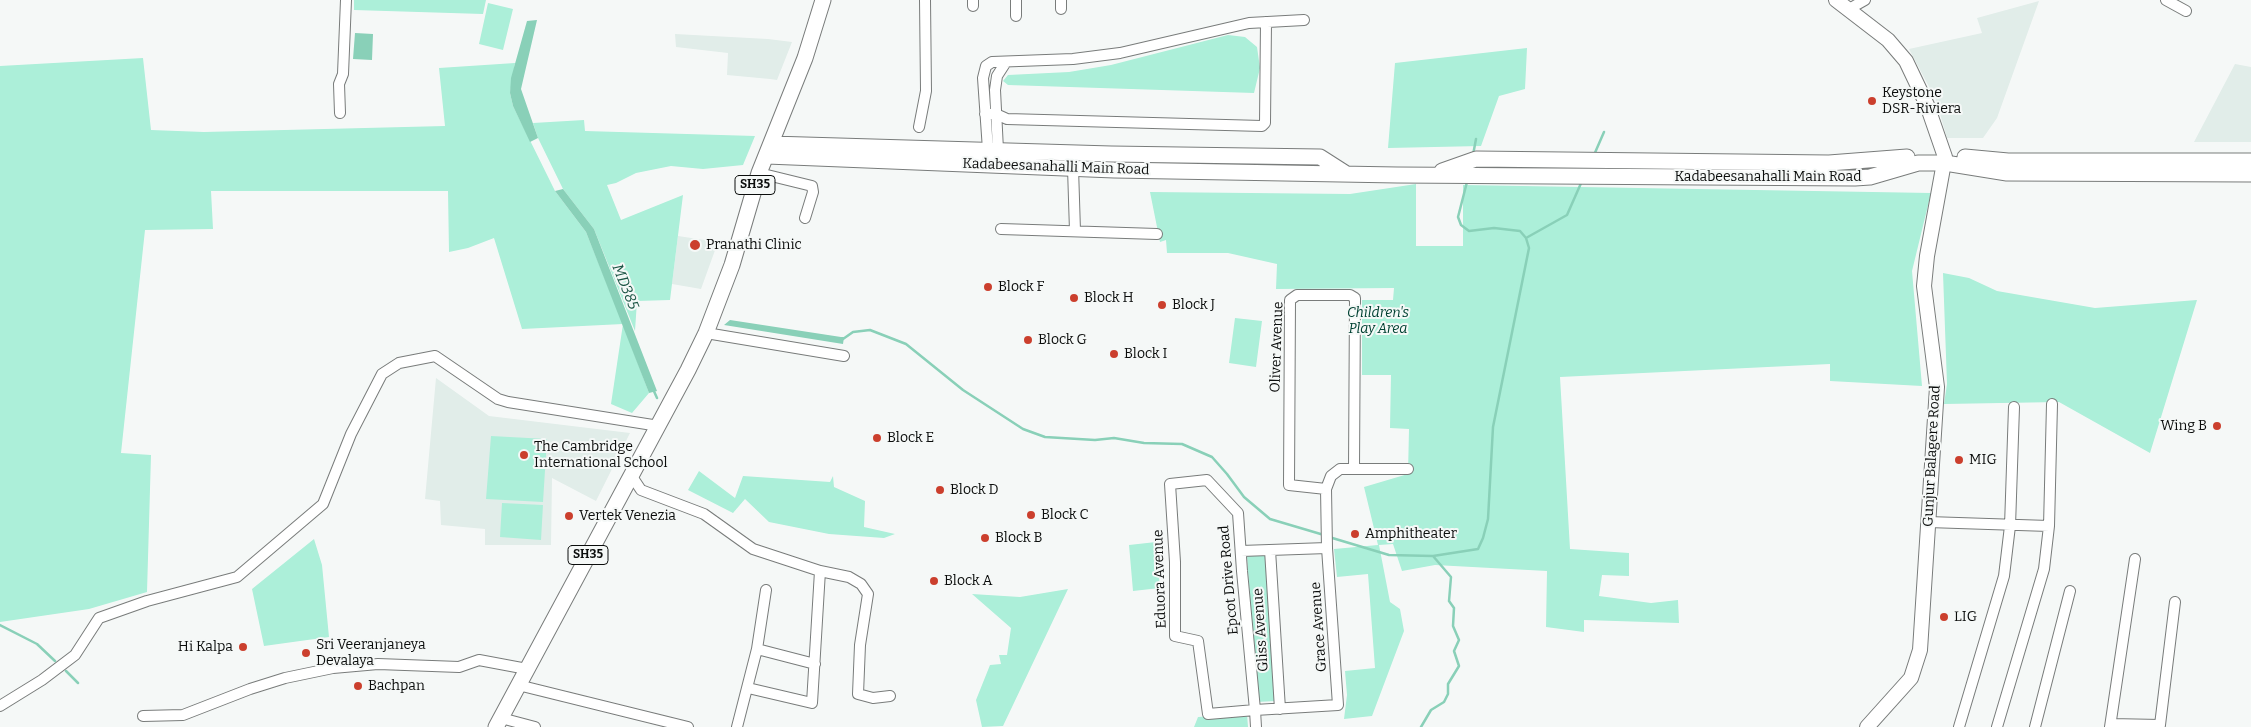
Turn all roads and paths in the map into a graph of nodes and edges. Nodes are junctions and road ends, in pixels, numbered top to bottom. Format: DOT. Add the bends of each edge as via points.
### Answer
graph roads {
  1 [pos="346,0"];
  2 [pos="823,0"];
  3 [pos="925,0"];
  4 [pos="1016,0"];
  5 [pos="1836,0"];
  6 [pos="1865,0"];
  7 [pos="2166,0"];
  8 [pos="1849,9"];
  9 [pos="2186,11"];
  10 [pos="1016,16"];
  11 [pos="1304,20"];
  12 [pos="1266,22"];
  13 [pos="1006,62"];
  14 [pos="340,113"];
  15 [pos="985,114"];
  16 [pos="996,114"];
  17 [pos="919,127"];
  18 [pos="769,150"];
  19 [pos="993,150"];
  20 [pos="1945,160"];
  21 [pos="2251,161"];
  22 [pos="1074,168"];
  23 [pos="759,174"];
  24 [pos="1346,174"];
  25 [pos="2251,174"];
  26 [pos="805,218"];
  27 [pos="1001,229"];
  28 [pos="1075,231"];
  29 [pos="1158,234"];
  30 [pos="706,333"];
  31 [pos="844,356"];
  32 [pos="2052,404"];
  33 [pos="2014,407"];
  34 [pos="659,426"];
  35 [pos="1354,469"];
  36 [pos="1408,469"];
  37 [pos="632,475"];
  38 [pos="1170,484"];
  39 [pos="1326,489"];
  40 [pos="1928,522"];
  41 [pos="2010,526"];
  42 [pos="2049,526"];
  43 [pos="1328,548"];
  44 [pos="1270,550"];
  45 [pos="1240,551"];
  46 [pos="2135,559"];
  47 [pos="820,571"];
  48 [pos="766,590"];
  49 [pos="2070,591"];
  50 [pos="2175,602"];
  51 [pos="757,649"];
  52 [pos="815,664"];
  53 [pos="527,669"];
  54 [pos="518,685"];
  55 [pos="748,688"];
  56 [pos="890,696"];
  57 [pos="0,706"];
  58 [pos="1280,709"];
  59 [pos="1255,710"];
  60 [pos="143,716"];
  61 [pos="499,722"];
  62 [pos="681,726"];
  63 [pos="2110,726"];
  64 [pos="535,727"];
  65 [pos="737,727"];
  66 [pos="1256,727"];
  67 [pos="1867,727"];
  68 [pos="1959,727"];
  69 [pos="1997,727"];
  70 [pos="2035,727"];
  1 -- 14 [label="street" via="343,74 339,84"];
  2 -- 18 [label="main road, SH35" via="805,58"];
  3 -- 17 [label="street" via="926,91"];
  4 -- 10 [label="street"];
  5 -- 8 [label="street"];
  6 -- 8 [label="street"];
  7 -- 9 [label="street"];
  8 -- 20 [label="street" via="1888,40 1906,61 1927,106"];
  11 -- 12 [label="street"];
  12 -- 13 [label="street" via="1249,23 1120,53"];
  12 -- 16 [label="street" via="1262,126 1007,119"];
  13 -- 15 [label="street" via="992,62 986,66 983,78"];
  13 -- 16 [label="street" via="997,76"];
  15 -- 16 [label="street"];
  15 -- 19 [label="street"];
  16 -- 19 [label="street"];
  18 -- 19 [label="main road, Kadabeesanahalli Main Road"];
  18 -- 22 [label="main road, Kadabeesanahalli Main Road"];
  18 -- 23 [label="main road, SH35"];
  19 -- 24 [label="main road, Kadabeesanahalli Main Road" via="1320,157"];
  20 -- 21 [label="main road, Kadabeesanahalli Main Road"];
  20 -- 24 [label="main road, Kadabeesanahalli Main Road" via="1918,162 1870,177 1854,178"];
  20 -- 25 [label="main road, Kadabeesanahalli Main Road" via="2007,173"];
  20 -- 40 [label="street, Gunjur Balagere Road" via="1924,286 1937,387"];
  22 -- 24 [label="main road, Kadabeesanahalli Main Road"];
  22 -- 28 [label="street"];
  23 -- 26 [label="street" via="812,186"];
  23 -- 30 [label="main road, SH35" via="732,264"];
  27 -- 28 [label="street"];
  28 -- 29 [label="street"];
  30 -- 31 [label="street"];
  30 -- 34 [label="main road, SH35"];
  32 -- 42 [label="street"];
  33 -- 41 [label="street"];
  34 -- 37 [label="main road, SH35"];
  34 -- 57 [label="street" via="498,399 435,356 399,363 382,374 351,434 323,504 238,577 147,600 99,618 75,655"];
  35 -- 36 [label="street"];
  35 -- 39 [label="street" via="1340,469 1331,476"];
  35 -- 39 [label="street, Oliver Avenue" via="1355,298 1350,294 1297,294 1290,300 1289,486"];
  37 -- 47 [label="street" via="641,490 704,514 753,549"];
  37 -- 53 [label="main road, SH35"];
  38 -- 45 [label="street, Epcot Drive Road" via="1207,480 1238,513"];
  38 -- 59 [label="street, Eduora Avenue" via="1175,636 1198,641 1208,714"];
  39 -- 43 [label="street, Grace Avenue"];
  40 -- 41 [label="street"];
  40 -- 67 [label="street, Gunjur Balagere Road" via="1920,650 1915,667 1911,678"];
  41 -- 42 [label="street"];
  41 -- 68 [label="street" via="2004,576"];
  42 -- 69 [label="street" via="2044,569"];
  43 -- 44 [label="street"];
  43 -- 58 [label="street, Grace Avenue" via="1338,705"];
  44 -- 45 [label="street"];
  44 -- 58 [label="street, Gliss Avenue"];
  45 -- 59 [label="street, Epcot Drive Road"];
  46 -- 63 [label="street"];
  47 -- 52 [label="street"];
  47 -- 56 [label="street" via="849,577 861,584 868,594 860,645 858,694 873,698"];
  48 -- 51 [label="street"];
  49 -- 70 [label="street"];
  50 -- 63 [label="street" via="2160,725"];
  51 -- 52 [label="street"];
  51 -- 55 [label="street"];
  52 -- 55 [label="street" via="812,703"];
  53 -- 54 [label="main road, SH35"];
  53 -- 60 [label="street" via="479,660 459,667 378,664 333,668 250,689 184,715"];
  54 -- 61 [label="main road, SH35"];
  54 -- 62 [label="street"];
  55 -- 65 [label="street"];
  58 -- 59 [label="street"];
  59 -- 66 [label="street, Epcot Drive Road"];
  61 -- 64 [label="street"];
}
